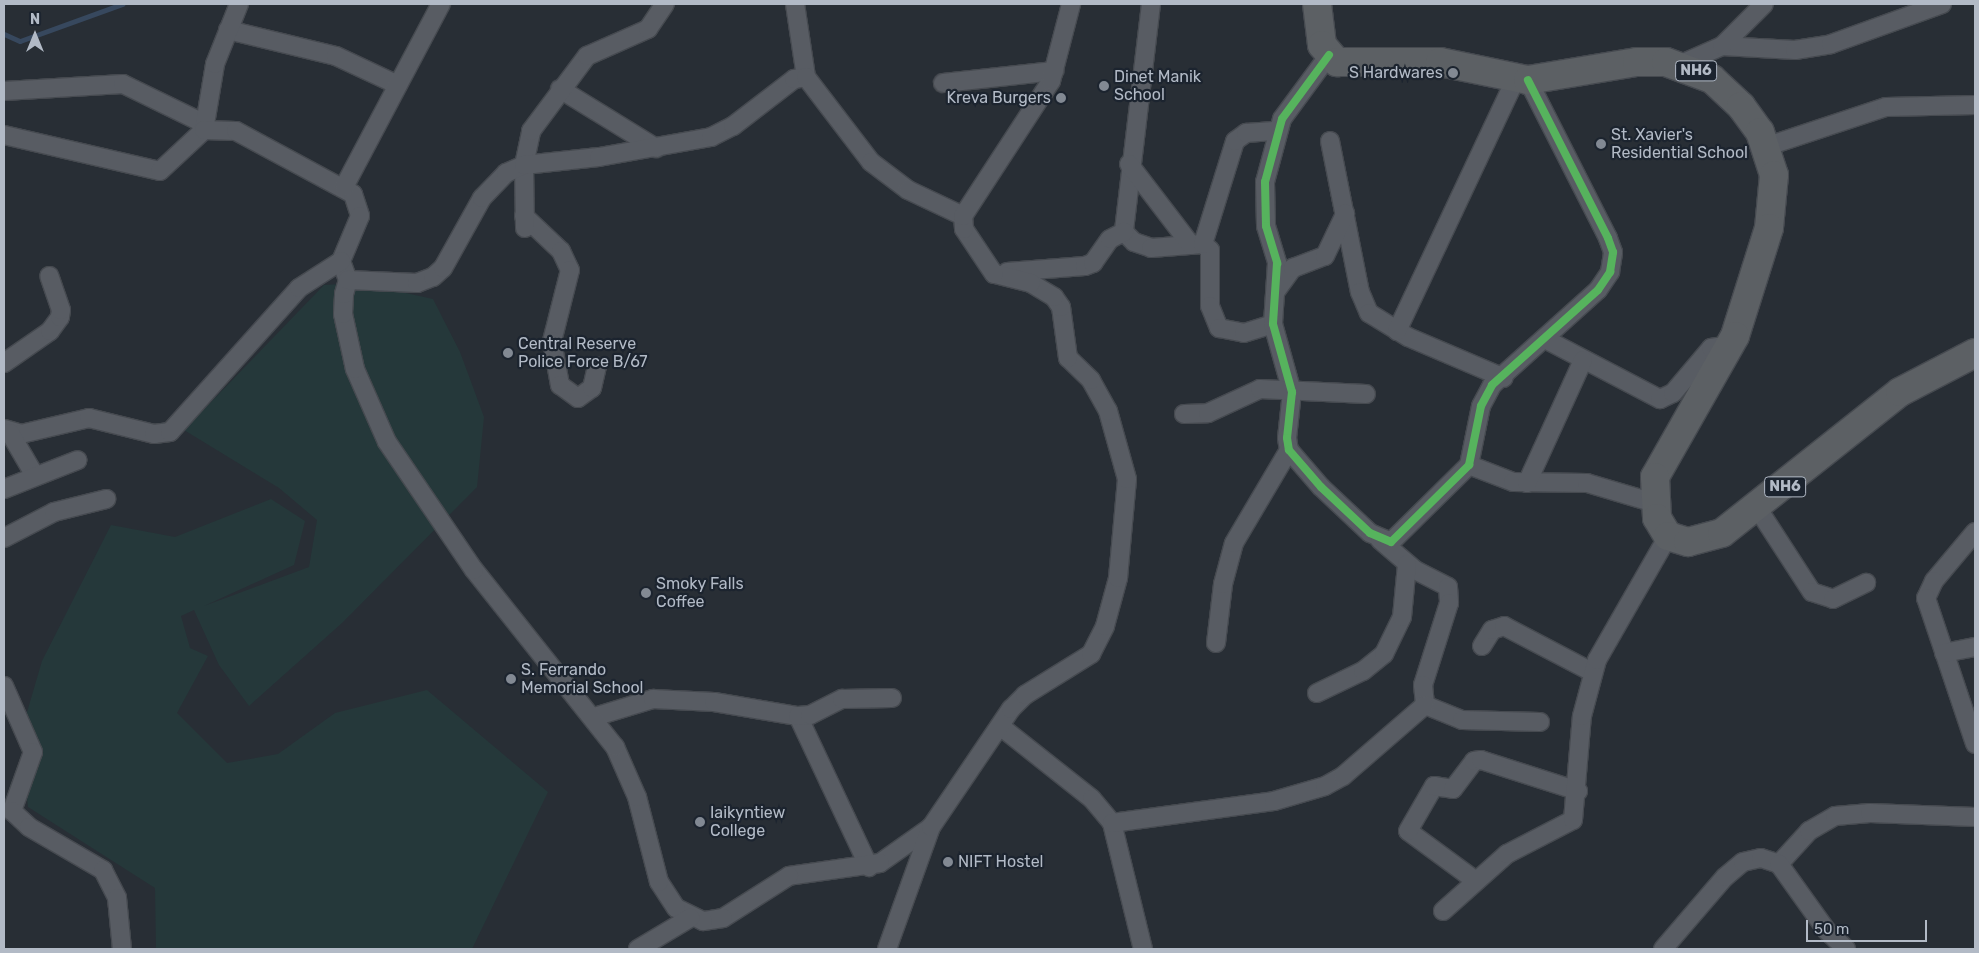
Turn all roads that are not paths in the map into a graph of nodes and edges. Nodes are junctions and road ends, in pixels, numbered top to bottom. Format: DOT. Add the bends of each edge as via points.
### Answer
graph roads {
  1 [pos="239,4"];
  2 [pos="441,4"];
  3 [pos="665,4"];
  4 [pos="795,4"];
  5 [pos="1071,4"];
  6 [pos="1151,4"];
  7 [pos="1317,4"];
  8 [pos="1764,4"];
  9 [pos="1942,4"];
  10 [pos="228,30"];
  11 [pos="1722,46"];
  12 [pos="1329,55"];
  13 [pos="1679,65"];
  14 [pos="1054,71"];
  15 [pos="806,77"];
  16 [pos="1521,80"];
  17 [pos="943,83"];
  18 [pos="398,85"];
  19 [pos="560,89"];
  20 [pos="4,91"];
  21 [pos="1975,105"];
  22 [pos="204,127"];
  23 [pos="1277,131"];
  24 [pos="4,136"];
  25 [pos="1330,141"];
  26 [pos="1768,146"];
  27 [pos="656,148"];
  28 [pos="1130,164"];
  29 [pos="524,165"];
  30 [pos="344,187"];
  31 [pos="1344,214"];
  32 [pos="963,216"];
  33 [pos="1124,232"];
  34 [pos="1197,244"];
  35 [pos="341,261"];
  36 [pos="994,274"];
  37 [pos="49,276"];
  38 [pos="348,280"];
  39 [pos="1276,292"];
  40 [pos="1273,324"];
  41 [pos="1397,331"];
  42 [pos="1545,340"];
  43 [pos="1731,345"];
  44 [pos="1975,353"];
  45 [pos="1583,360"];
  46 [pos="4,363"];
  47 [pos="598,367"];
  48 [pos="1504,378"];
  49 [pos="1292,392"];
  50 [pos="1366,394"];
  51 [pos="1184,414"];
  52 [pos="7,431"];
  53 [pos="1289,450"];
  54 [pos="78,460"];
  55 [pos="1469,465"];
  56 [pos="34,474"];
  57 [pos="1527,483"];
  58 [pos="4,489"];
  59 [pos="106,499"];
  60 [pos="1654,503"];
  61 [pos="1758,509"];
  62 [pos="1975,532"];
  63 [pos="1668,536"];
  64 [pos="4,538"];
  65 [pos="1380,540"];
  66 [pos="1407,564"];
  67 [pos="1866,583"];
  68 [pos="1216,643"];
  69 [pos="1482,646"];
  70 [pos="1975,647"];
  71 [pos="1944,653"];
  72 [pos="1592,672"];
  73 [pos="4,686"];
  74 [pos="1317,693"];
  75 [pos="892,698"];
  76 [pos="1426,705"];
  77 [pos="798,716"];
  78 [pos="594,717"];
  79 [pos="1540,722"];
  80 [pos="1000,726"];
  81 [pos="1975,744"];
  82 [pos="1578,791"];
  83 [pos="1975,817"];
  84 [pos="1112,822"];
  85 [pos="931,827"];
  86 [pos="1779,864"];
  87 [pos="869,867"];
  88 [pos="1476,881"];
  89 [pos="1442,911"];
  90 [pos="690,918"];
  91 [pos="122,949"];
  92 [pos="638,949"];
  93 [pos="887,949"];
  94 [pos="1143,949"];
  95 [pos="1664,949"];
  96 [pos="1846,949"];
  1 -- 10 [label="street"];
  2 -- 18 [label="street"];
  3 -- 19 [label="street" via="648,29 587,56"];
  4 -- 15 [label="street"];
  5 -- 14 [label="street"];
  6 -- 28 [label="street"];
  7 -- 12 [label="highway" via="1318,33"];
  8 -- 11 [label="street"];
  9 -- 11 [label="street" via="1831,44 1796,50"];
  10 -- 18 [label="street" via="336,56"];
  10 -- 22 [label="street" via="216,64"];
  11 -- 13 [label="street"];
  12 -- 16 [label="highway, NH6 / NH6" via="1352,65 1440,62"];
  12 -- 23 [label="street" via="1291,103"];
  13 -- 16 [label="highway, NH6 / NH6" via="1637,62"];
  13 -- 26 [label="highway, NH6 / NH6" via="1725,89"];
  14 -- 17 [label="street"];
  14 -- 32 [label="street" via="1038,104"];
  15 -- 27 [label="street" via="794,79 711,137"];
  15 -- 32 [label="street" via="871,162 908,190"];
  16 -- 41 [label="street"];
  16 -- 42 [label="street" via="1613,252 1610,272 1598,290"];
  18 -- 30 [label="street"];
  19 -- 27 [label="street"];
  19 -- 29 [label="street" via="531,132"];
  20 -- 22 [label="street" via="123,84"];
  21 -- 26 [label="street" via="1886,107"];
  22 -- 24 [label="street" via="160,171"];
  22 -- 30 [label="street" via="236,131"];
  23 -- 34 [label="street" via="1246,133 1235,141"];
  23 -- 39 [label="street" via="1268,159 1264,202 1277,264"];
  25 -- 31 [label="street"];
  26 -- 43 [label="highway, NH6 / NH6" via="1774,174 1773,210"];
  27 -- 29 [label="street"];
  28 -- 33 [label="street"];
  28 -- 34 [label="street"];
  29 -- 38 [label="street" via="494,183 433,277 417,283"];
  29 -- 47 [label="street" via="524,222 560,251 570,270 552,340 560,385 578,398 592,388"];
  30 -- 35 [label="street" via="358,204 360,216"];
  31 -- 39 [label="street" via="1326,256 1293,268"];
  31 -- 41 [label="street" via="1364,304 1370,313"];
  32 -- 36 [label="street" via="964,229"];
  33 -- 34 [label="street" via="1134,242 1150,248"];
  33 -- 36 [label="street" via="1110,239 1093,263 1085,266"];
  34 -- 40 [label="street" via="1210,250 1210,306 1219,328 1244,333"];
  35 -- 38 [label="street"];
  35 -- 52 [label="street" via="299,288 170,432 154,434 96,418"];
  36 -- 80 [label="street" via="1045,289 1061,307 1068,358 1091,380 1124,456 1128,502 1118,578 1099,640 1075,667 1025,695"];
  37 -- 46 [label="street" via="62,310 60,317 50,330"];
  38 -- 78 [label="street" via="343,314 347,341 371,411 387,442 474,570"];
  39 -- 40 [label="street"];
  40 -- 49 [label="street"];
  41 -- 48 [label="street"];
  42 -- 45 [label="street"];
  42 -- 48 [label="street"];
  43 -- 45 [label="street" via="1711,348 1672,393 1660,399"];
  43 -- 60 [label="highway, NH6 / NH6" via="1671,444 1655,477"];
  44 -- 61 [label="highway, NH6" via="1900,392"];
  45 -- 57 [label="street"];
  48 -- 55 [label="street" via="1485,395"];
  49 -- 50 [label="street"];
  49 -- 51 [label="street" via="1260,389 1208,413"];
  49 -- 53 [label="street"];
  52 -- 56 [label="street"];
  53 -- 65 [label="street" via="1321,487"];
  53 -- 68 [label="street" via="1234,543 1223,584"];
  54 -- 56 [label="street"];
  55 -- 57 [label="street" via="1499,479"];
  55 -- 65 [label="street" via="1401,536"];
  56 -- 58 [label="street"];
  57 -- 60 [label="street" via="1587,483"];
  59 -- 64 [label="street" via="54,512"];
  60 -- 63 [label="highway, NH6" via="1661,529"];
  61 -- 63 [label="highway, NH6" via="1722,533 1704,540 1688,542"];
  61 -- 67 [label="street" via="1812,592 1833,599"];
  62 -- 71 [label="street" via="1928,588 1928,608"];
  63 -- 72 [label="street" via="1638,594 1603,643"];
  65 -- 66 [label="street"];
  66 -- 74 [label="street" via="1402,617 1384,654 1363,671"];
  66 -- 76 [label="street" via="1444,583 1450,595 1423,685"];
  69 -- 72 [label="street" via="1492,630 1504,626"];
  70 -- 71 [label="street"];
  71 -- 81 [label="street"];
  72 -- 82 [label="street" via="1582,716"];
  73 -- 91 [label="street" via="33,752 12,811 29,826 103,870 117,898"];
  75 -- 77 [label="street" via="842,699 810,715"];
  76 -- 79 [label="street" via="1462,720"];
  76 -- 84 [label="street" via="1343,776 1325,786 1274,801"];
  77 -- 78 [label="street" via="714,702 653,699"];
  77 -- 87 [label="street"];
  78 -- 90 [label="street" via="627,769 659,882 676,908"];
  80 -- 84 [label="street" via="1092,799"];
  80 -- 85 [label="street"];
  82 -- 88 [label="street" via="1573,820 1524,843"];
  82 -- 88 [label="street" via="1481,760 1474,761 1453,789 1434,786 1408,831"];
  83 -- 86 [label="street" via="1870,812 1835,816 1809,831"];
  84 -- 94 [label="street"];
  85 -- 87 [label="street" via="899,852"];
  85 -- 93 [label="street"];
  86 -- 95 [label="street" via="1760,858 1743,862 1712,891 1691,922"];
  86 -- 96 [label="street" via="1827,931"];
  87 -- 90 [label="street" via="789,876 723,918"];
  88 -- 89 [label="street"];
  90 -- 92 [label="street"];
}
